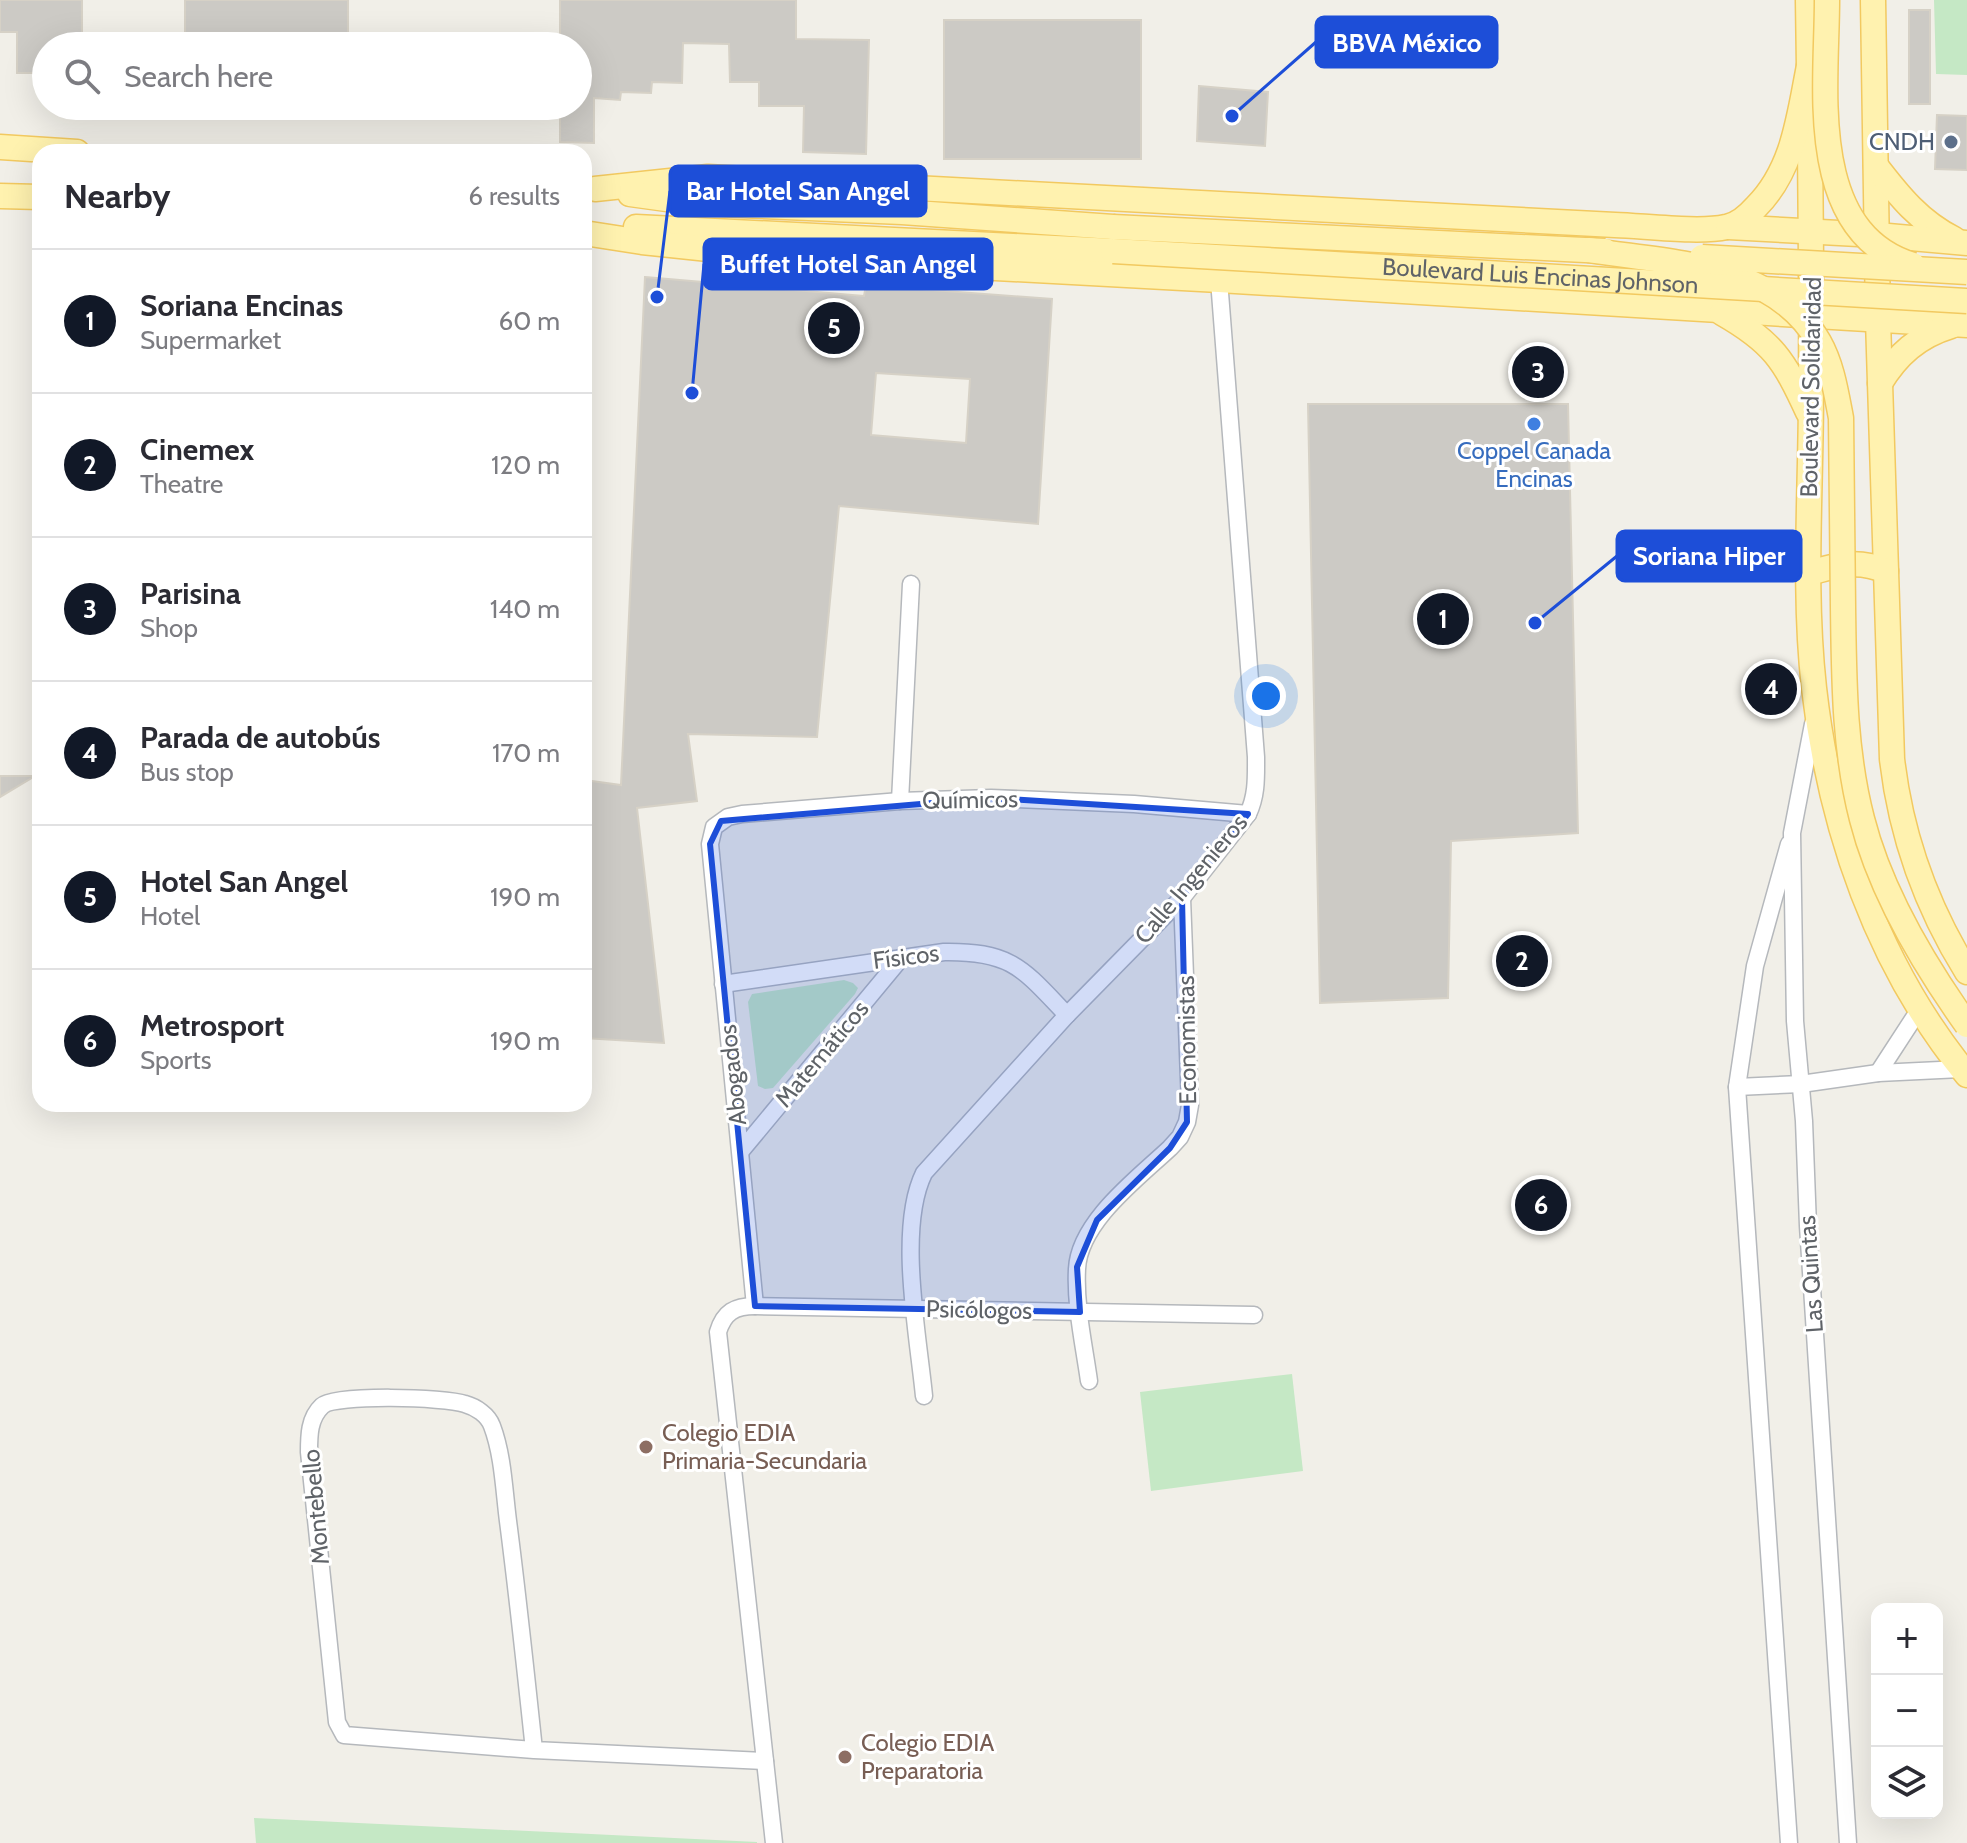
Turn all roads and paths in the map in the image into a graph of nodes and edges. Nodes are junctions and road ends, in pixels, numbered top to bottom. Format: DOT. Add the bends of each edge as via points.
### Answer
graph roads {
  1 [pos="1808,0"];
  2 [pos="1827,0"];
  3 [pos="1873,0"];
  4 [pos="1809,66"];
  5 [pos="0,147"];
  6 [pos="32,149"];
  7 [pos="1876,166"];
  8 [pos="592,188"];
  9 [pos="592,188"];
  10 [pos="0,196"];
  11 [pos="32,197"];
  12 [pos="592,224"];
  13 [pos="1728,227"];
  14 [pos="1812,232"];
  15 [pos="592,234"];
  16 [pos="1877,235"];
  17 [pos="1113,239"];
  18 [pos="1963,242"];
  19 [pos="1589,250"];
  20 [pos="1967,272"];
  21 [pos="1967,279"];
  22 [pos="1219,280"];
  23 [pos="1967,301"];
  24 [pos="1717,309"];
  25 [pos="1812,317"];
  26 [pos="1878,320"];
  27 [pos="1962,325"];
  28 [pos="1880,383"];
  29 [pos="1811,419"];
  30 [pos="1886,571"];
  31 [pos="1809,573"];
  32 [pos="911,584"];
  33 [pos="1817,707"];
  34 [pos="900,801"];
  35 [pos="1248,814"];
  36 [pos="1792,833"];
  37 [pos="710,844"];
  38 [pos="1182,898"];
  39 [pos="902,957"];
  40 [pos="1967,972"];
  41 [pos="723,984"];
  42 [pos="1919,1010"];
  43 [pos="1067,1015"];
  44 [pos="1967,1025"];
  45 [pos="1964,1072"];
  46 [pos="1878,1073"];
  47 [pos="1801,1084"];
  48 [pos="1737,1087"];
  49 [pos="741,1151"];
  50 [pos="755,1306"];
  51 [pos="915,1309"];
  52 [pos="1080,1312"];
  53 [pos="1254,1315"];
  54 [pos="1089,1381"];
  55 [pos="924,1396"];
  56 [pos="534,1750"];
  57 [pos="765,1761"];
  58 [pos="774,1843"];
  59 [pos="1789,1843"];
  60 [pos="1848,1843"];
  1 -- 4 [label="main road, Boulevard Solidaridad"];
  2 -- 21 [label="main road, bridge" via="1827,136 1833,180 1848,214 1872,244 1906,263"];
  3 -- 7 [label="main road"];
  4 -- 13 [label="main road" via="1788,159 1778,180 1745,219"];
  4 -- 14 [label="main road, Boulevard Solidaridad"];
  5 -- 6 [label="main road"];
  7 -- 16 [label="main road"];
  7 -- 18 [label="main road" via="1924,222"];
  8 -- 13 [label="main road" via="708,177"];
  9 -- 17 [label="main road" via="695,203 902,212"];
  10 -- 11 [label="main road"];
  12 -- 17 [label="main road"];
  13 -- 14 [label="main road"];
  14 -- 16 [label="main road"];
  14 -- 25 [label="main road, Boulevard Solidaridad"];
  15 -- 22 [label="main road" via="773,256"];
  16 -- 18 [label="main road"];
  16 -- 26 [label="main road"];
  17 -- 19 [label="main road, Boulevard Luis Encinas Johnson, bridge"];
  17 -- 23 [label="main road, Boulevard Luis Encinas Johnson, bridge"];
  19 -- 20 [label="main road, Boulevard Luis Encinas Johnson, bridge"];
  19 -- 44 [label="main road, bridge" via="1748,279 1799,315 1819,342 1833,375 1841,418 1844,688 1862,822 1907,929"];
  22 -- 24 [label="main road"];
  22 -- 35 [label="street, Calle Ingenieros" via="1256,757 1256,786"];
  24 -- 25 [label="main road"];
  24 -- 29 [label="main road" via="1770,345"];
  25 -- 26 [label="main road"];
  25 -- 29 [label="main road, Boulevard Solidaridad"];
  26 -- 27 [label="main road"];
  26 -- 28 [label="main road"];
  27 -- 28 [label="main road" via="1929,334 1904,351"];
  28 -- 30 [label="main road"];
  29 -- 31 [label="main road, Boulevard Solidaridad"];
  30 -- 31 [label="main road" via="1846,563"];
  30 -- 40 [label="main road" via="1888,706 1902,822 1937,921"];
  31 -- 33 [label="main road, Boulevard Solidaridad"];
  32 -- 34 [label="street"];
  33 -- 36 [label="street, Las Quintas"];
  33 -- 42 [label="main road, Boulevard Solidaridad" via="1830,779 1862,893"];
  34 -- 35 [label="street, Químicos" via="1053,800"];
  34 -- 37 [label="street, Químicos" via="742,814 714,827"];
  35 -- 38 [label="street, Calle Ingenieros"];
  36 -- 47 [label="street, Las Quintas"];
  36 -- 48 [label="street" via="1755,966"];
  37 -- 41 [label="street, Abogados"];
  38 -- 43 [label="street, Calle Ingenieros"];
  38 -- 52 [label="street, Economistas" via="1187,1122 1180,1137 1088,1234 1077,1267"];
  39 -- 41 [label="street, Físicos"];
  39 -- 43 [label="street, Físicos" via="944,952 994,955 1035,982"];
  39 -- 49 [label="street, Matemáticos"];
  41 -- 49 [label="street, Abogados"];
  42 -- 45 [label="main road, Boulevard Solidaridad"];
  42 -- 46 [label="street"];
  43 -- 51 [label="street, Calle Ingenieros" via="924,1173 911,1219"];
  45 -- 46 [label="street"];
  46 -- 47 [label="street"];
  47 -- 48 [label="street"];
  47 -- 60 [label="street, Las Quintas"];
  48 -- 59 [label="street"];
  49 -- 50 [label="street, Abogados"];
  50 -- 51 [label="street, Psicólogos"];
  50 -- 57 [label="street, Psicólogos" via="737,1306 718,1332"];
  51 -- 52 [label="street, Psicólogos"];
  51 -- 55 [label="street, Calle Ingenieros"];
  52 -- 53 [label="street, Psicólogos"];
  52 -- 54 [label="street, Economistas"];
  56 -- 56 [label="street, Montebello" via="351,1738 340,1730 309,1452 309,1430 323,1404 343,1399 464,1403 491,1422"];
  56 -- 57 [label="street, Montebello"];
  57 -- 58 [label="street"];
}
